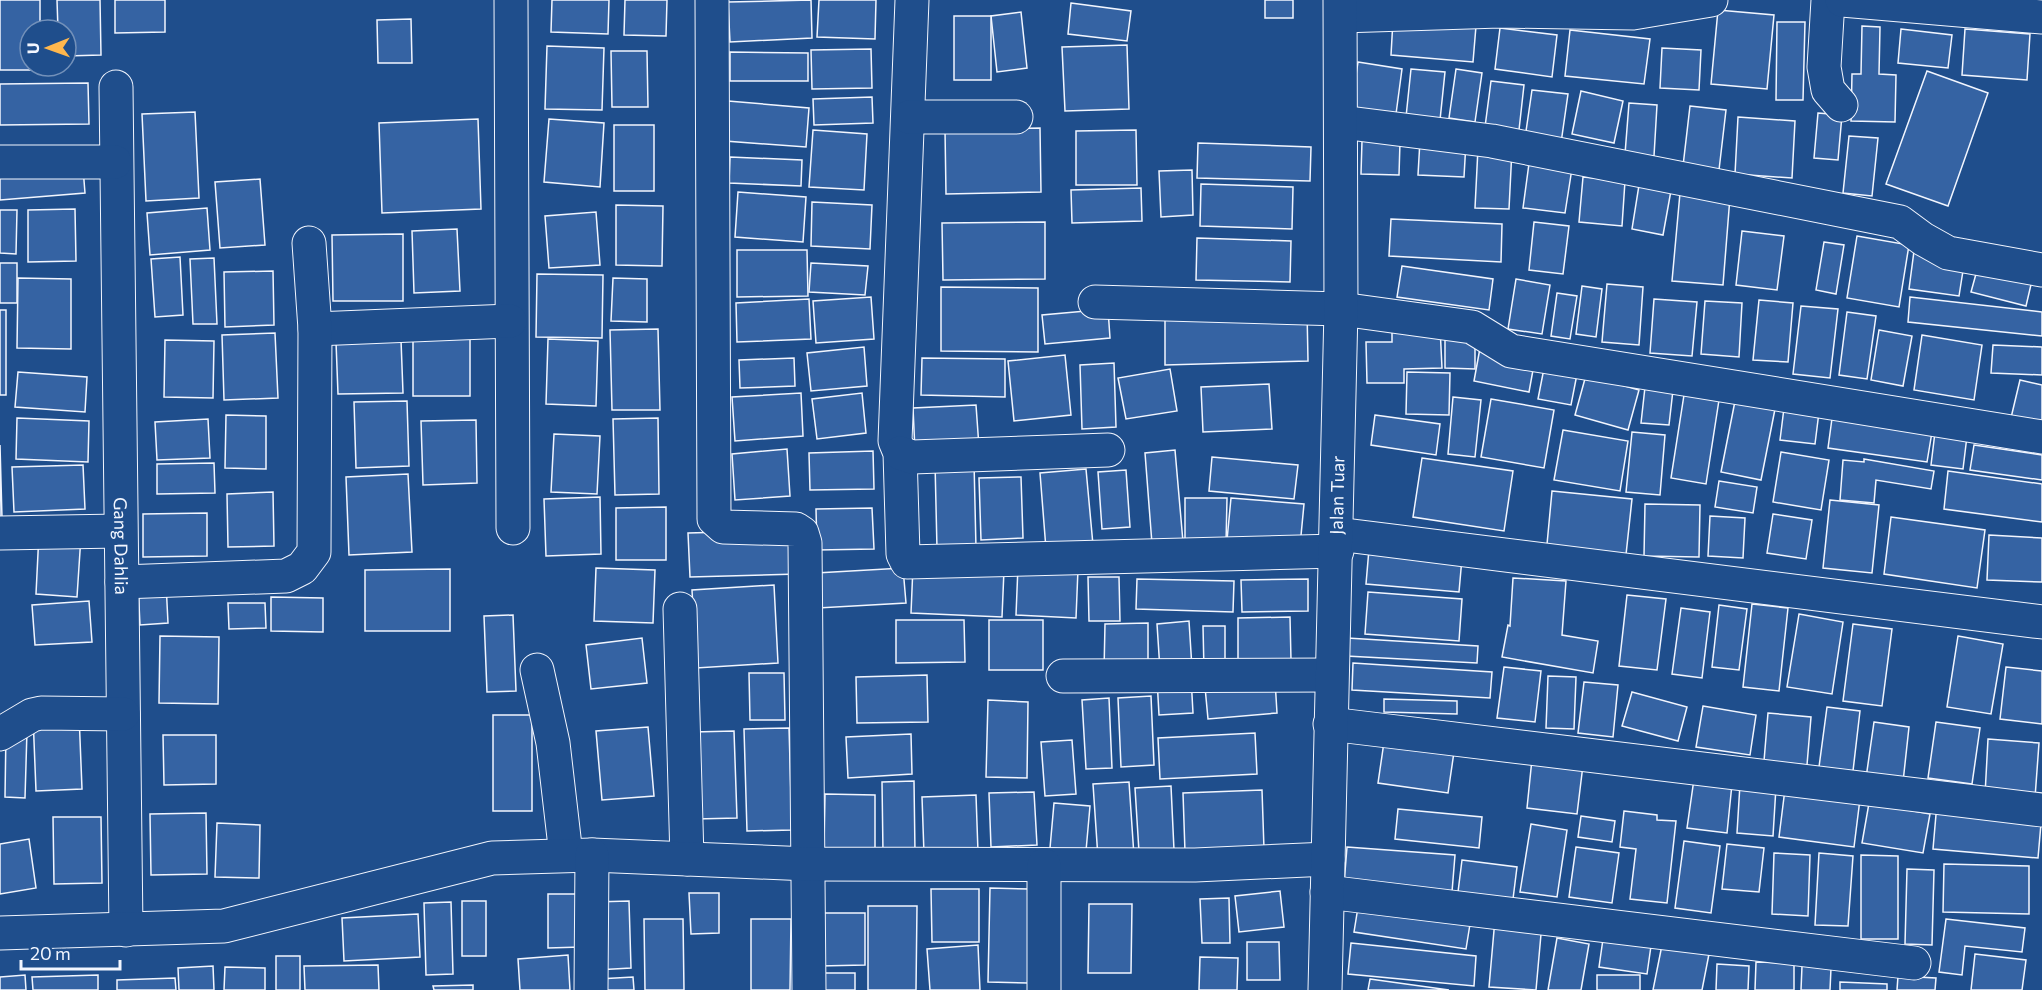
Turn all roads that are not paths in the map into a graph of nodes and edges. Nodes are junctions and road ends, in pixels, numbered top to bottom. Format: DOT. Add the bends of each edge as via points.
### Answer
graph roads {
  1 [pos="511,0"];
  2 [pos="712,0"];
  3 [pos="912,0"];
  4 [pos="1711,0"];
  5 [pos="1828,0"];
  6 [pos="1842,0"];
  7 [pos="1341,8"];
  8 [pos="2042,17"];
  9 [pos="116,87"];
  10 [pos="1840,105"];
  11 [pos="909,117"];
  12 [pos="1016,117"];
  13 [pos="1341,122"];
  14 [pos="0,162"];
  15 [pos="115,162"];
  16 [pos="309,243"];
  17 [pos="2042,270"];
  18 [pos="1095,302"];
  19 [pos="1341,309"];
  20 [pos="510,321"];
  21 [pos="315,329"];
  22 [pos="2042,437"];
  23 [pos="1108,450"];
  24 [pos="900,453"];
  25 [pos="513,528"];
  26 [pos="120,531"];
  27 [pos="0,533"];
  28 [pos="1337,542"];
  29 [pos="122,582"];
  30 [pos="680,609"];
  31 [pos="2042,622"];
  32 [pos="537,670"];
  33 [pos="1331,675"];
  34 [pos="1064,676"];
  35 [pos="123,714"];
  36 [pos="1330,724"];
  37 [pos="0,734"];
  38 [pos="2042,810"];
  39 [pos="579,855"];
  40 [pos="687,859"];
  41 [pos="1328,859"];
  42 [pos="809,864"];
  43 [pos="1044,865"];
  44 [pos="1327,892"];
  45 [pos="126,930"];
  46 [pos="0,933"];
  47 [pos="1914,963"];
  48 [pos="591,990"];
  49 [pos="808,990"];
  50 [pos="1044,990"];
  51 [pos="1325,990"];
  1 -- 20 [label="street"];
  2 -- 42 [label="street" via="714,519 723,527 802,532"];
  3 -- 11 [label="street"];
  4 -- 7 [label="street" via="1633,13"];
  5 -- 10 [label="street" via="1824,68 1828,90"];
  6 -- 8 [label="street"];
  7 -- 13 [label="street, Jalan Tuar"];
  9 -- 15 [label="street, Gang Dahlia"];
  11 -- 12 [label="street"];
  11 -- 24 [label="street" via="895,441"];
  13 -- 17 [label="street" via="1492,141 1900,222 1948,253"];
  13 -- 19 [label="street, Jalan Tuar"];
  14 -- 15 [label="street"];
  15 -- 26 [label="street, Gang Dahlia"];
  16 -- 21 [label="street"];
  18 -- 19 [label="street"];
  19 -- 22 [label="street" via="1472,327 1511,351"];
  19 -- 28 [label="street, Jalan Tuar"];
  20 -- 21 [label="street"];
  20 -- 25 [label="street"];
  21 -- 29 [label="street" via="314,552 302,568 286,576"];
  23 -- 24 [label="street" via="912,457"];
  24 -- 28 [label="street" via="903,554 911,564"];
  26 -- 27 [label="street"];
  26 -- 29 [label="street, Gang Dahlia"];
  28 -- 31 [label="street"];
  28 -- 33 [label="street, Jalan Tuar"];
  29 -- 35 [label="street, Gang Dahlia"];
  30 -- 40 [label="street"];
  32 -- 39 [label="street"];
  33 -- 34 [label="street"];
  33 -- 36 [label="street, Jalan Tuar"];
  35 -- 37 [label="street" via="41,713"];
  35 -- 45 [label="street, Gang Dahlia"];
  36 -- 38 [label="street"];
  36 -- 41 [label="street, Jalan Tuar"];
  39 -- 40 [label="street"];
  39 -- 45 [label="street" via="492,858 224,926"];
  39 -- 48 [label="street"];
  40 -- 42 [label="street"];
  41 -- 43 [label="street" via="1195,866"];
  41 -- 44 [label="street, Jalan Tuar"];
  42 -- 43 [label="street"];
  42 -- 49 [label="street"];
  43 -- 50 [label="street"];
  44 -- 47 [label="street"];
  44 -- 51 [label="street, Jalan Tuar"];
  45 -- 46 [label="street"];
}
